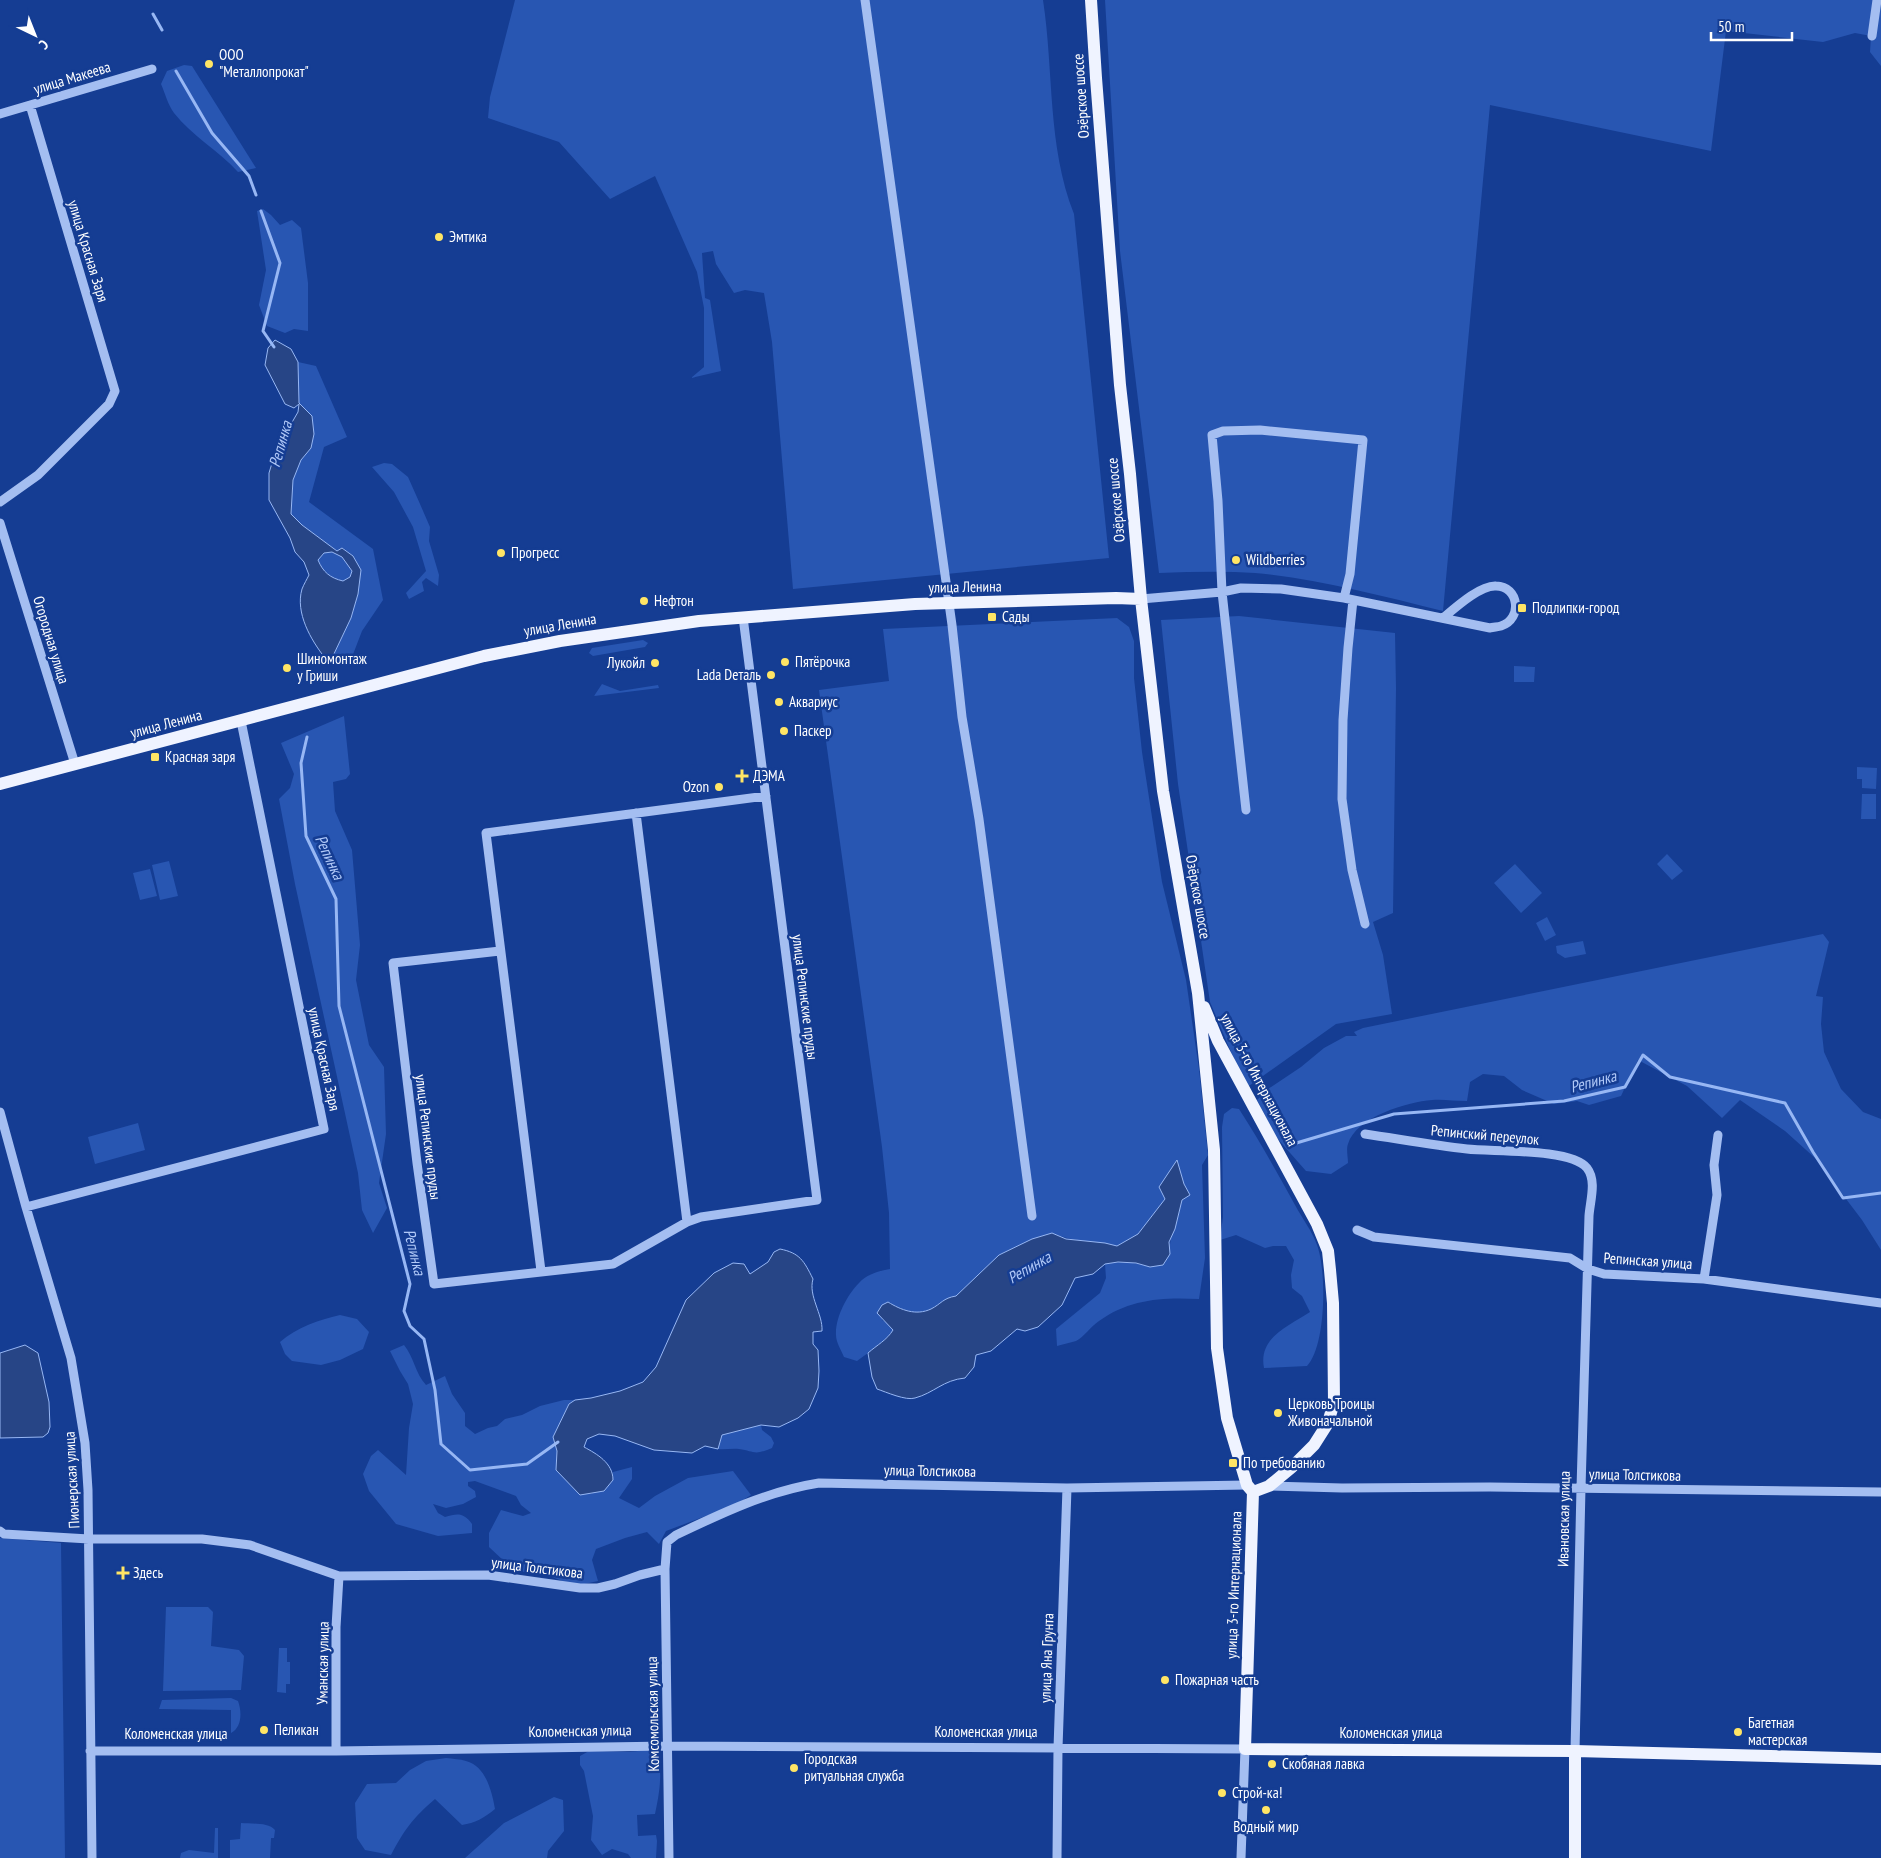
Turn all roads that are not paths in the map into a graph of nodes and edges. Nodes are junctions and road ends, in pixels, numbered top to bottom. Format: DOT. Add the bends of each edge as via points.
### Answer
graph roads {
  1 [pos="865,0"];
  2 [pos="1092,0"];
  3 [pos="1877,0"];
  4 [pos="1872,36"];
  5 [pos="152,69"];
  6 [pos="30,105"];
  7 [pos="0,114"];
  8 [pos="0,502"];
  9 [pos="0,523"];
  10 [pos="1222,592"];
  11 [pos="1141,599"];
  12 [pos="1349,599"];
  13 [pos="948,603"];
  14 [pos="743,617"];
  15 [pos="1442,618"];
  16 [pos="241,721"];
  17 [pos="75,764"];
  18 [pos="0,784"];
  19 [pos="766,796"];
  20 [pos="1246,810"];
  21 [pos="636,813"];
  22 [pos="1365,924"];
  23 [pos="500,951"];
  24 [pos="1198,993"];
  25 [pos="0,1112"];
  26 [pos="1365,1134"];
  27 [pos="1718,1135"];
  28 [pos="1592,1181"];
  29 [pos="26,1207"];
  30 [pos="1032,1216"];
  31 [pos="687,1222"];
  32 [pos="1357,1230"];
  33 [pos="1588,1269"];
  34 [pos="542,1271"];
  35 [pos="1704,1279"];
  36 [pos="1881,1303"];
  37 [pos="1269,1486"];
  38 [pos="1067,1488"];
  39 [pos="1250,1488"];
  40 [pos="1580,1488"];
  41 [pos="1881,1492"];
  42 [pos="0,1531"];
  43 [pos="88,1539"];
  44 [pos="665,1569"];
  45 [pos="339,1576"];
  46 [pos="668,1746"];
  47 [pos="1058,1748"];
  48 [pos="1245,1748"];
  49 [pos="90,1751"];
  50 [pos="336,1751"];
  51 [pos="1575,1751"];
  52 [pos="1881,1759"];
  53 [pos="92,1858"];
  54 [pos="669,1858"];
  55 [pos="1056,1858"];
  56 [pos="1241,1858"];
  57 [pos="1575,1858"];
  1 -- 13 [label="street"];
  2 -- 11 [label="main road, Озёрское шоссе" via="1118,355"];
  3 -- 4 [label="street"];
  5 -- 6 [label="street, улица Макеева"];
  6 -- 7 [label="street, улица Макеева"];
  6 -- 8 [label="street, улица Красная Заря" via="115,390 110,404 38,475"];
  9 -- 17 [label="street, Огородная улица"];
  10 -- 11 [label="street"];
  10 -- 12 [label="street" via="1241,588 1281,589"];
  10 -- 12 [label="street" via="1212,436 1223,432 1260,430 1363,440"];
  10 -- 20 [label="street"];
  11 -- 13 [label="main road, улица Ленина"];
  11 -- 24 [label="main road, Озёрское шоссе" via="1163,791"];
  12 -- 15 [label="street"];
  12 -- 22 [label="street" via="1342,799 1352,870"];
  13 -- 14 [label="main road, улица Ленина"];
  13 -- 30 [label="street"];
  14 -- 16 [label="main road, улица Ленина" via="659,625 494,654"];
  14 -- 19 [label="street"];
  15 -- 15 [label="street" via="1490,628 1502,626 1513,618 1516,608 1514,595 1495,585 1480,590"];
  16 -- 17 [label="main road, улица Ленина"];
  16 -- 29 [label="street, улица Красная Заря" via="324,1129"];
  17 -- 18 [label="main road, улица Ленина"];
  19 -- 21 [label="street"];
  19 -- 31 [label="street, улица Репинские пруды" via="817,1200 701,1217"];
  21 -- 23 [label="street" via="486,833"];
  21 -- 31 [label="street"];
  23 -- 34 [label="street"];
  23 -- 34 [label="street, улица Репинские пруды" via="393,962 417,1163 434,1284"];
  24 -- 37 [label="main road, улица 3-го Интернационала" via="1218,1041 1309,1208 1328,1251 1333,1303 1334,1402 1328,1423 1314,1445"];
  24 -- 39 [label="main road, улица 3-го Интернационала" via="1214,1150 1217,1348 1227,1418"];
  25 -- 29 [label="street, Пионерская улица"];
  26 -- 28 [label="street, Репинский переулок" via="1470,1150 1540,1153 1574,1160 1586,1167"];
  27 -- 35 [label="street" via="1714,1165 1717,1195"];
  28 -- 33 [label="street, Ивановская улица"];
  29 -- 43 [label="street, Пионерская улица" via="67,1341 79,1400 85,1443"];
  31 -- 34 [label="street, улица Репинские пруды" via="613,1264"];
  32 -- 33 [label="street, Репинская улица" via="1374,1237 1570,1258"];
  33 -- 35 [label="street, Репинская улица" via="1604,1274"];
  33 -- 40 [label="street, Ивановская улица"];
  35 -- 36 [label="street, Репинская улица"];
  37 -- 39 [label="main road, улица 3-го Интернационала"];
  37 -- 40 [label="street, улица Толстикова"];
  38 -- 39 [label="street, улица Толстикова"];
  38 -- 44 [label="street, улица Толстикова" via="844,1483 793,1487 758,1498 676,1535 667,1542"];
  38 -- 47 [label="street, улица Яна Грунта"];
  39 -- 48 [label="main road, улица 3-го Интернационала"];
  40 -- 41 [label="street, улица Толстикова"];
  40 -- 51 [label="street, Ивановская улица"];
  42 -- 43 [label="street, улица Толстикова" via="4,1534"];
  43 -- 45 [label="street, улица Толстикова" via="202,1539 250,1545"];
  43 -- 49 [label="street, Пионерская улица"];
  44 -- 45 [label="street, улица Толстикова" via="598,1588 488,1575"];
  44 -- 46 [label="street, Комсомольская улица"];
  45 -- 50 [label="street, Уманская улица"];
  46 -- 47 [label="street, Коломенская улица"];
  46 -- 50 [label="street, Коломенская улица"];
  46 -- 54 [label="street, Комсомольская улица"];
  47 -- 48 [label="street, Коломенская улица"];
  47 -- 55 [label="street, улица Яна Грунта"];
  48 -- 51 [label="main road, Коломенская улица"];
  48 -- 56 [label="street, улица 3-го Интернационала"];
  49 -- 50 [label="street, Коломенская улица"];
  49 -- 53 [label="street, Пионерская улица"];
  51 -- 52 [label="main road, Коломенская улица"];
  51 -- 57 [label="main road, Ивановская улица"];
}
